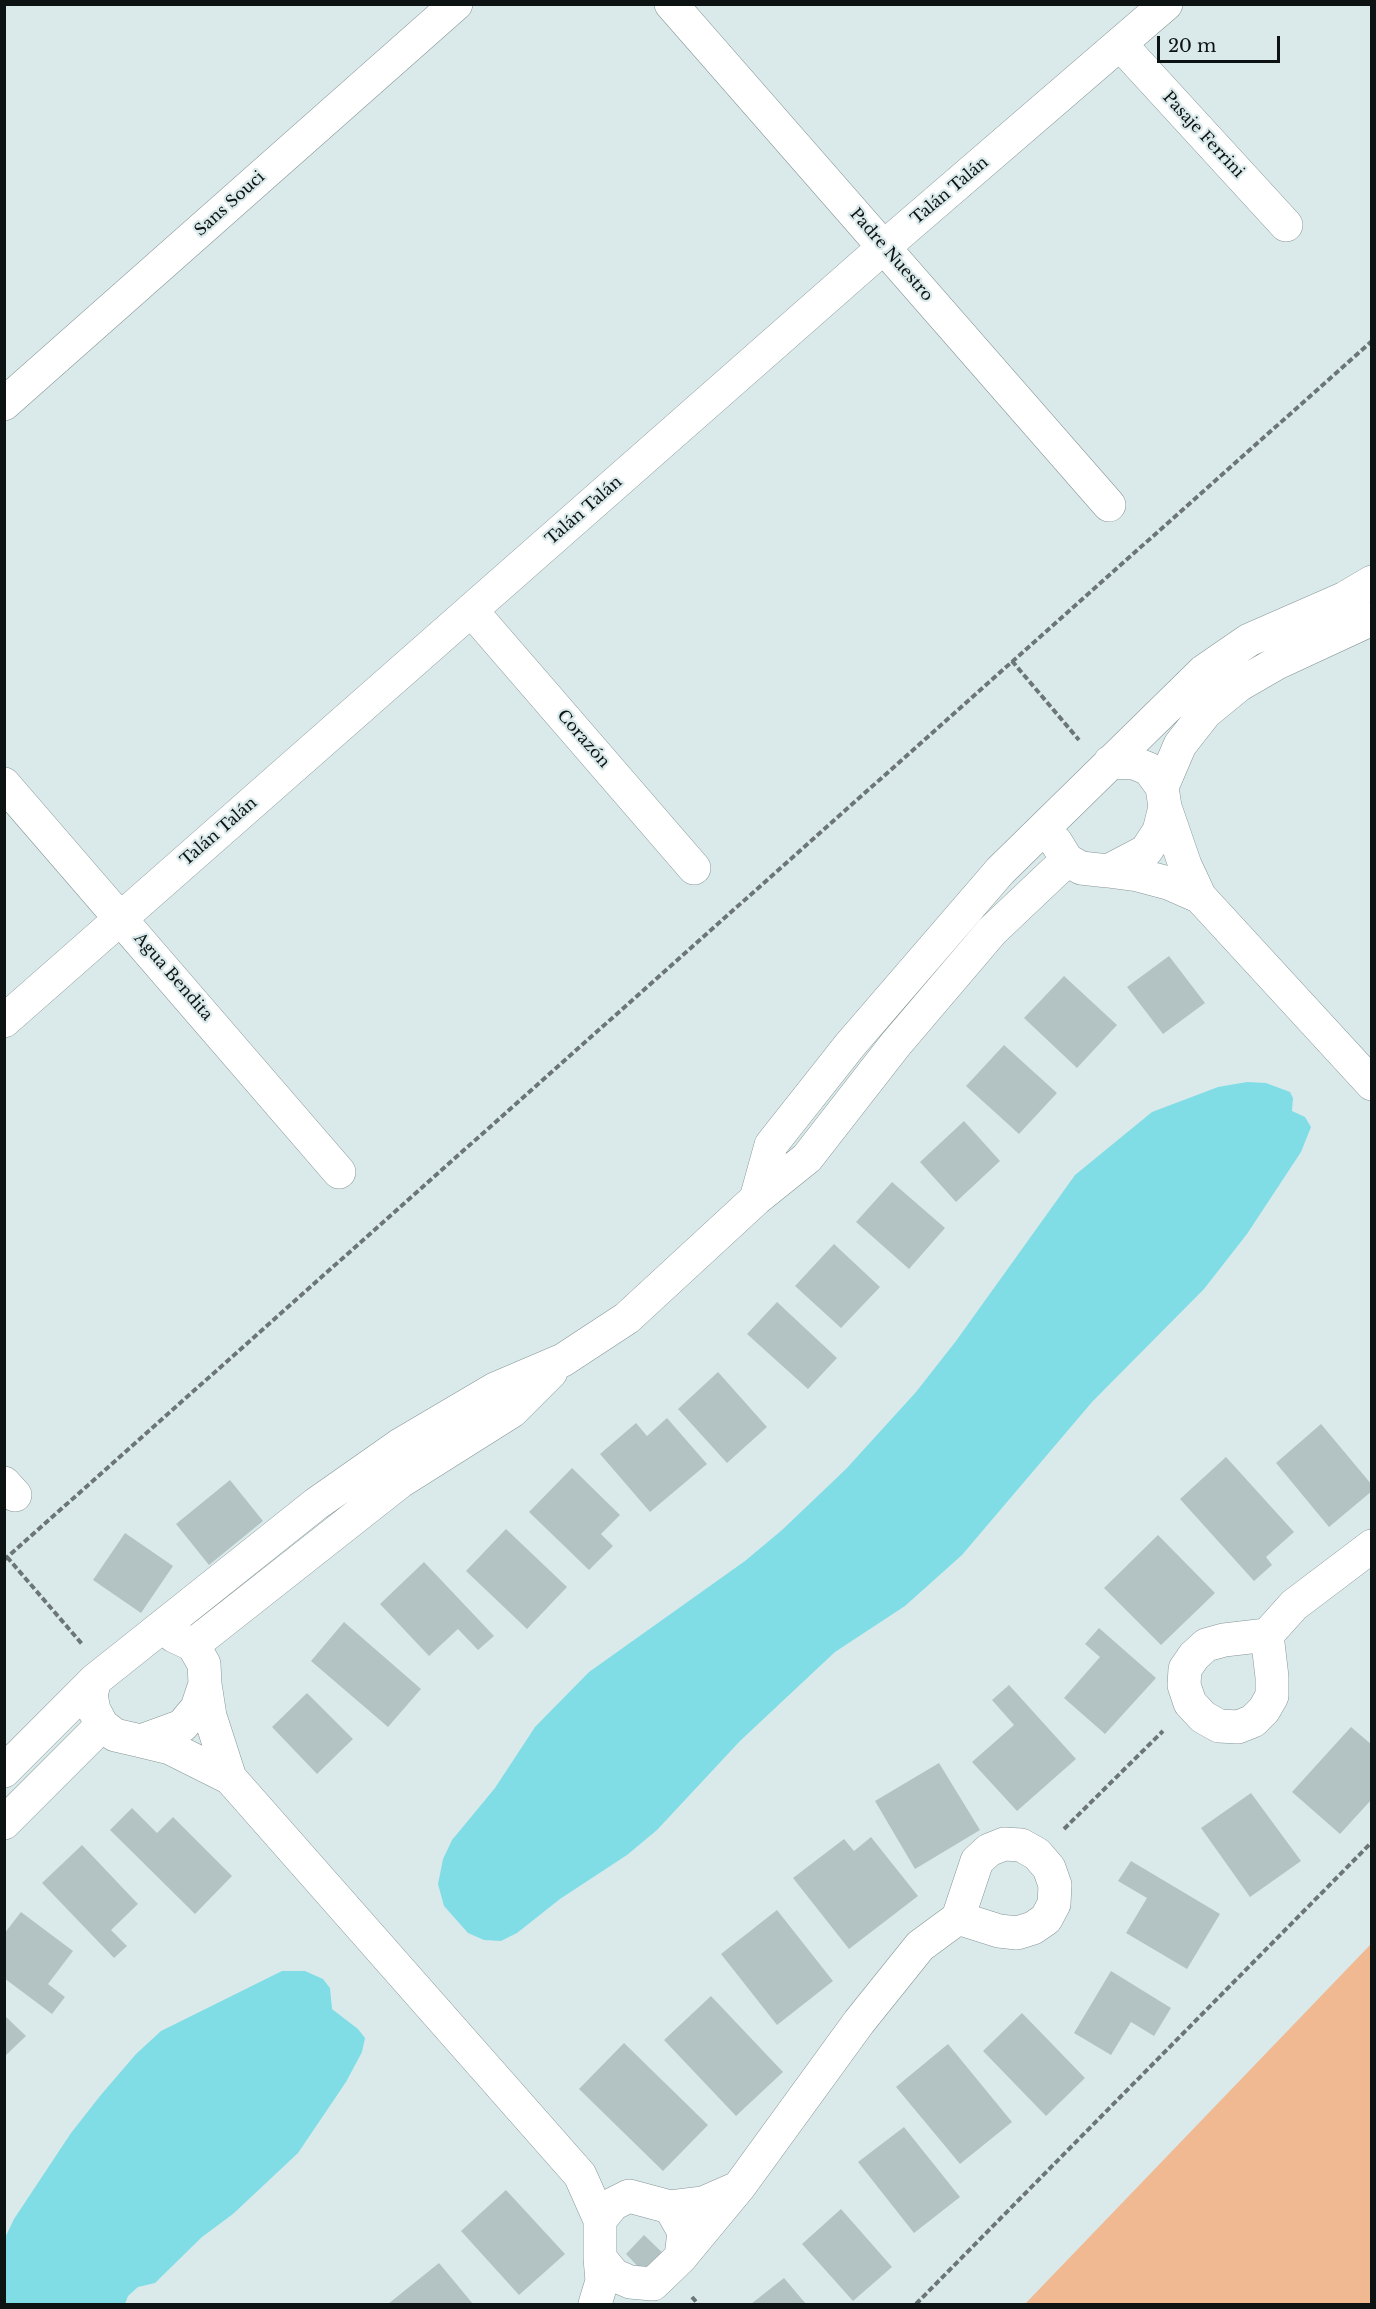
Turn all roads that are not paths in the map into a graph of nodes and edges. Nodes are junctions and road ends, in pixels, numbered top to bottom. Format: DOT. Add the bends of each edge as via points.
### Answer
graph roads {
  1 [pos="456,4"];
  2 [pos="671,4"];
  3 [pos="1166,4"];
  4 [pos="1121,45"];
  5 [pos="1286,225"];
  6 [pos="884,247"];
  7 [pos="4,404"];
  8 [pos="1109,505"];
  9 [pos="1371,582"];
  10 [pos="471,610"];
  11 [pos="1371,619"];
  12 [pos="1107,765"];
  13 [pos="4,784"];
  14 [pos="1163,797"];
  15 [pos="1055,816"];
  16 [pos="1067,860"];
  17 [pos="694,868"];
  18 [pos="1108,871"];
  19 [pos="1200,897"];
  20 [pos="122,917"];
  21 [pos="4,1021"];
  22 [pos="1371,1084"];
  23 [pos="339,1172"];
  24 [pos="756,1199"];
  25 [pos="563,1360"];
  26 [pos="1371,1546"];
  27 [pos="156,1633"];
  28 [pos="1267,1635"];
  29 [pos="193,1645"];
  30 [pos="100,1676"];
  31 [pos="205,1684"];
  32 [pos="102,1725"];
  33 [pos="141,1741"];
  34 [pos="4,1771"];
  35 [pos="230,1778"];
  36 [pos="4,1823"];
  37 [pos="958,1918"];
  38 [pos="580,2175"];
  39 [pos="740,2187"];
  40 [pos="629,2196"];
  41 [pos="670,2207"];
  42 [pos="600,2220"];
  43 [pos="681,2257"];
  44 [pos="600,2258"];
  45 [pos="653,2283"];
  46 [pos="596,2304"];
  47 [pos="627,2304"];
  1 -- 7 [label="street, Sans Souci"];
  2 -- 6 [label="street, Padre Nuestro"];
  3 -- 4 [label="street, Talán Talán"];
  4 -- 5 [label="street, Pasaje Ferrini"];
  4 -- 6 [label="street, Talán Talán"];
  6 -- 8 [label="street, Padre Nuestro"];
  6 -- 10 [label="street, Talán Talán"];
  9 -- 12 [label="street" via="1228,653 1204,671"];
  10 -- 17 [label="street, Corazón"];
  10 -- 20 [label="street, Talán Talán"];
  11 -- 14 [label="street" via="1277,663 1239,685 1205,713 1180,745"];
  12 -- 14 [label="street" via="1134,763 1149,769"];
  12 -- 15 [label="street"];
  13 -- 20 [label="street, Agua Bendita"];
  14 -- 18 [label="street" via="1159,831 1146,851"];
  14 -- 19 [label="street"];
  15 -- 16 [label="street" via="1055,838"];
  15 -- 24 [label="street" via="1000,871 771,1145"];
  16 -- 18 [label="street" via="1082,868"];
  16 -- 24 [label="street" via="992,931 895,1045 807,1158"];
  18 -- 19 [label="street" via="1158,880"];
  19 -- 22 [label="street"];
  20 -- 21 [label="street, Talán Talán"];
  20 -- 23 [label="street, Agua Bendita"];
  24 -- 25 [label="street" via="627,1318"];
  25 -- 27 [label="street" via="495,1389 400,1445 316,1504"];
  25 -- 29 [label="street" via="512,1411 401,1481"];
  26 -- 28 [label="street" via="1294,1605"];
  27 -- 29 [label="street" via="179,1637"];
  27 -- 30 [label="street"];
  28 -- 28 [label="street" via="1206,1645 1194,1656 1185,1669 1184,1685 1190,1703 1203,1717 1219,1726 1238,1727 1253,1721 1264,1710 1272,1696"];
  29 -- 31 [label="street" via="204,1664"];
  30 -- 32 [label="street" via="91,1695"];
  30 -- 34 [label="street"];
  31 -- 33 [label="street" via="197,1708 182,1726"];
  31 -- 35 [label="street" via="210,1716"];
  32 -- 33 [label="street" via="115,1735"];
  32 -- 36 [label="street"];
  33 -- 35 [label="street" via="170,1748"];
  35 -- 38 [label="street"];
  37 -- 37 [label="street" via="999,1931 1017,1933 1033,1928 1046,1919 1054,1904 1055,1885 1049,1868 1037,1854 1021,1845 1004,1844 989,1850 977,1861"];
  37 -- 39 [label="street" via="920,1946 859,2022"];
  38 -- 40 [label="street"];
  38 -- 42 [label="street"];
  39 -- 41 [label="street" via="703,2203"];
  39 -- 43 [label="street"];
  40 -- 41 [label="street"];
  40 -- 42 [label="street" via="613,2204"];
  41 -- 43 [label="street" via="684,2232"];
  42 -- 44 [label="street"];
  43 -- 45 [label="street"];
  44 -- 45 [label="street" via="614,2275 630,2282"];
  44 -- 46 [label="street" via="602,2281"];
  45 -- 47 [label="street"];
}
